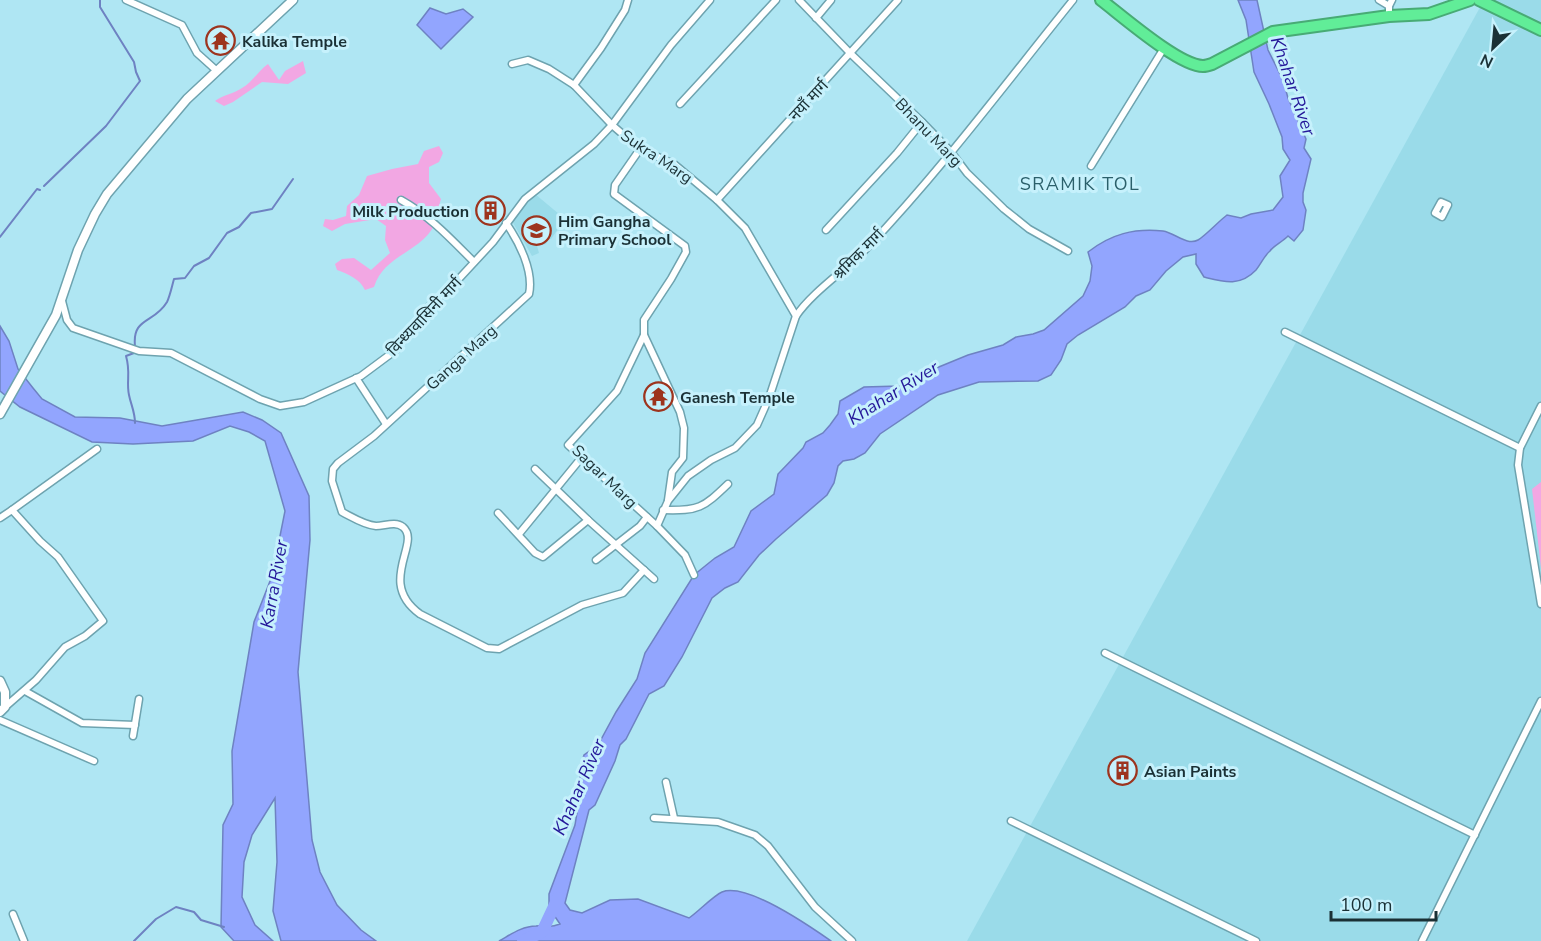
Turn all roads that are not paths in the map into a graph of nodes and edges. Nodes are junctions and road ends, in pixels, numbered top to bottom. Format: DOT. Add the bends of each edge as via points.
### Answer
graph roads {
  1 [pos="126,0"];
  2 [pos="293,0"];
  3 [pos="628,0"];
  4 [pos="710,0"];
  5 [pos="776,0"];
  6 [pos="799,0"];
  7 [pos="831,0"];
  8 [pos="898,0"];
  9 [pos="1073,0"];
  10 [pos="1101,0"];
  11 [pos="1378,0"];
  12 [pos="1470,0"];
  13 [pos="1479,0"];
  14 [pos="1390,7"];
  15 [pos="816,18"];
  16 [pos="1541,30"];
  17 [pos="1164,48"];
  18 [pos="851,54"];
  19 [pos="512,64"];
  20 [pos="217,71"];
  21 [pos="574,85"];
  22 [pos="680,104"];
  23 [pos="922,122"];
  24 [pos="612,125"];
  25 [pos="639,148"];
  26 [pos="951,152"];
  27 [pos="1091,166"];
  28 [pos="401,200"];
  29 [pos="717,200"];
  30 [pos="506,223"];
  31 [pos="826,230"];
  32 [pos="1068,251"];
  33 [pos="474,262"];
  34 [pos="62,301"];
  35 [pos="796,316"];
  36 [pos="1285,332"];
  37 [pos="644,335"];
  38 [pos="356,378"];
  39 [pos="1541,406"];
  40 [pos="2,411"];
  41 [pos="386,424"];
  42 [pos="1520,448"];
  43 [pos="97,449"];
  44 [pos="582,457"];
  45 [pos="535,469"];
  46 [pos="728,484"];
  47 [pos="555,489"];
  48 [pos="668,501"];
  49 [pos="12,510"];
  50 [pos="663,510"];
  51 [pos="498,513"];
  52 [pos="647,517"];
  53 [pos="0,518"];
  54 [pos="588,520"];
  55 [pos="657,526"];
  56 [pos="519,534"];
  57 [pos="616,545"];
  58 [pos="596,560"];
  59 [pos="644,570"];
  60 [pos="693,575"];
  61 [pos="654,579"];
  62 [pos="1541,604"];
  63 [pos="1106,653"];
  64 [pos="0,681"];
  65 [pos="25,691"];
  66 [pos="139,699"];
  67 [pos="1541,701"];
  68 [pos="3,709"];
  69 [pos="0,720"];
  70 [pos="135,725"];
  71 [pos="134,736"];
  72 [pos="94,761"];
  73 [pos="666,782"];
  74 [pos="654,818"];
  75 [pos="674,818"];
  76 [pos="1011,821"];
  77 [pos="1475,835"];
  78 [pos="13,914"];
  79 [pos="24,941"];
  80 [pos="852,941"];
  81 [pos="1256,941"];
  82 [pos="1422,941"];
  1 -- 20 [label="street" via="182,25 197,53"];
  2 -- 20 [label="main road"];
  3 -- 21 [label="street" via="602,48"];
  4 -- 24 [label="street, विन्ध्यवासिनी मार्ग"];
  5 -- 22 [label="street"];
  6 -- 15 [label="street, Bhanu Marg"];
  7 -- 15 [label="street"];
  8 -- 18 [label="street, नयाँ मार्ग"];
  9 -- 26 [label="street, श्रमिक मार्ग"];
  10 -- 17 [label="highway"];
  11 -- 14 [label="street"];
  12 -- 14 [label="highway" via="1429,14"];
  13 -- 16 [label="highway"];
  14 -- 17 [label="highway" via="1273,32 1203,66"];
  15 -- 18 [label="street, Bhanu Marg"];
  17 -- 27 [label="street"];
  18 -- 23 [label="street, Bhanu Marg"];
  18 -- 29 [label="street, नयाँ मार्ग"];
  19 -- 21 [label="street, Sukra Marg" via="528,60"];
  20 -- 34 [label="main road" via="187,99 107,195 78,250"];
  21 -- 24 [label="street, Sukra Marg"];
  23 -- 26 [label="street, Bhanu Marg"];
  23 -- 31 [label="street"];
  24 -- 25 [label="street, Sukra Marg"];
  24 -- 30 [label="street, विन्ध्यवासिनी मार्ग" via="525,199"];
  25 -- 29 [label="street, Sukra Marg" via="674,164"];
  25 -- 37 [label="street" via="615,185 614,194 685,246 686,252 644,320"];
  26 -- 32 [label="street, Bhanu Marg" via="1004,209 1029,229"];
  26 -- 35 [label="street, श्रमिक मार्ग" via="868,247 804,304"];
  28 -- 33 [label="street" via="444,231"];
  29 -- 35 [label="street, Sukra Marg" via="745,228"];
  30 -- 33 [label="street, विन्ध्यवासिनी मार्ग"];
  30 -- 41 [label="street, Ganga Marg" via="529,273 529,294"];
  33 -- 38 [label="street, विन्ध्यवासिनी मार्ग" via="424,311 396,350"];
  34 -- 38 [label="street, विन्ध्यवासिनी मार्ग" via="67,320 74,328 139,351 171,353 280,406 304,402"];
  34 -- 40 [label="main road"];
  35 -- 48 [label="street, श्रमिक मार्ग" via="757,425 735,448 688,476"];
  36 -- 42 [label="street"];
  37 -- 44 [label="street, Sagar Marg" via="617,391 568,445"];
  37 -- 48 [label="street" via="684,428 682,458 672,472"];
  38 -- 41 [label="street"];
  39 -- 42 [label="street"];
  41 -- 59 [label="street, Ganga Marg" via="338,463 332,481 342,512 376,526 396,524 407,532 409,542 399,578 402,592 412,608 451,631 487,648 499,649 582,605 623,593"];
  42 -- 62 [label="street" via="1518,465"];
  43 -- 49 [label="street"];
  44 -- 47 [label="street"];
  44 -- 52 [label="street, Sagar Marg"];
  45 -- 47 [label="street"];
  46 -- 50 [label="street" via="707,504 690,511"];
  47 -- 54 [label="street"];
  47 -- 56 [label="street"];
  48 -- 50 [label="street, श्रमिक मार्ग"];
  49 -- 53 [label="street"];
  49 -- 65 [label="street" via="58,557 104,621 65,647"];
  50 -- 55 [label="street, श्रमिक मार्ग"];
  51 -- 56 [label="street"];
  52 -- 55 [label="street, Sagar Marg"];
  52 -- 57 [label="street"];
  54 -- 56 [label="street" via="543,557"];
  54 -- 57 [label="street"];
  55 -- 60 [label="street, Sagar Marg" via="685,555"];
  57 -- 58 [label="street"];
  57 -- 59 [label="street"];
  59 -- 61 [label="street"];
  63 -- 77 [label="street"];
  64 -- 68 [label="main road"];
  65 -- 68 [label="street"];
  65 -- 70 [label="street" via="82,723"];
  66 -- 70 [label="street"];
  67 -- 77 [label="street"];
  69 -- 72 [label="street"];
  70 -- 71 [label="street"];
  73 -- 75 [label="street"];
  74 -- 75 [label="street"];
  75 -- 80 [label="street" via="718,822 754,835 768,846 815,907"];
  76 -- 81 [label="street"];
  77 -- 82 [label="street"];
  78 -- 79 [label="street"];
}
